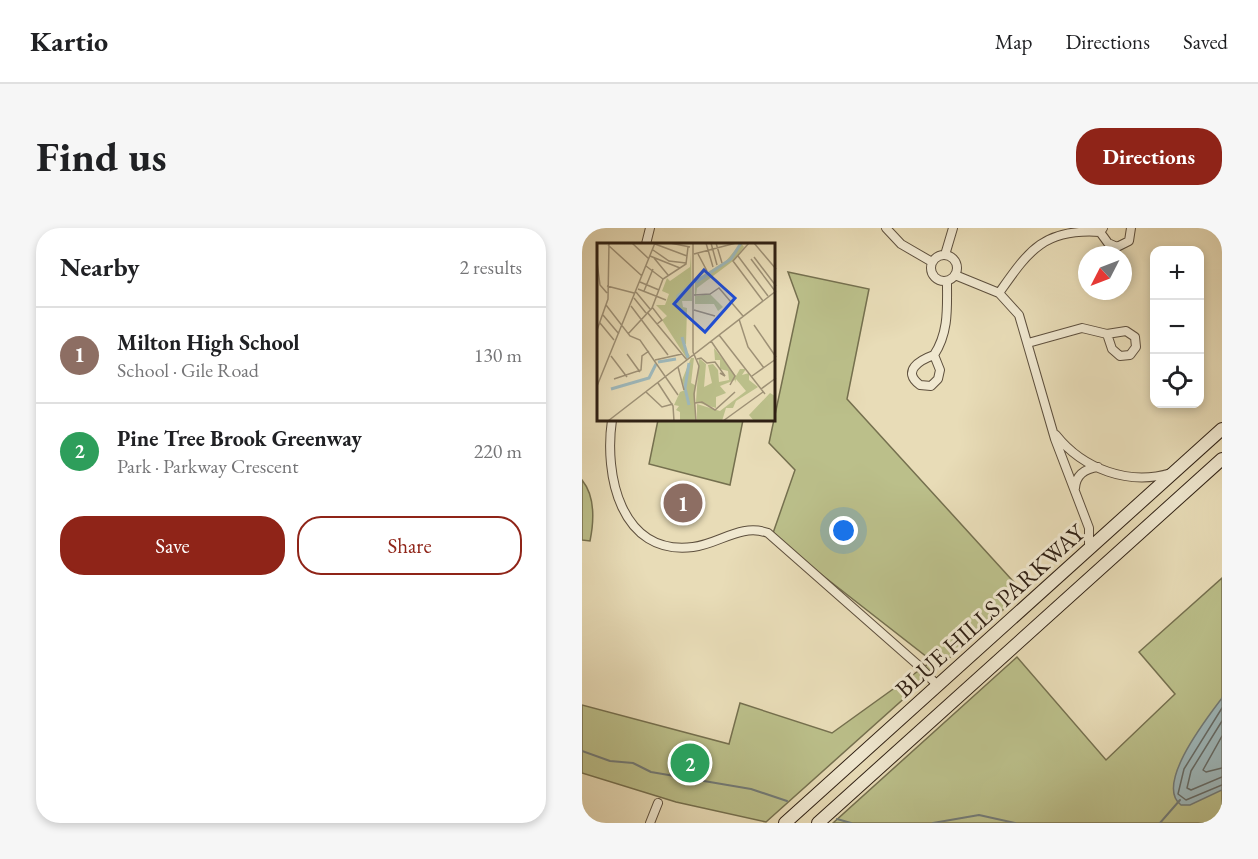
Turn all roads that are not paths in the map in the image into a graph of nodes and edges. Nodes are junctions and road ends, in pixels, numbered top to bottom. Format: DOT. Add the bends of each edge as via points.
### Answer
graph roads {
  1 [pos="650,228"];
  2 [pos="886,228"];
  3 [pos="952,228"];
  4 [pos="1131,228"];
  5 [pos="1102,230"];
  6 [pos="646,243"];
  7 [pos="945,255"];
  8 [pos="932,262"];
  9 [pos="955,275"];
  10 [pos="947,282"];
  11 [pos="999,293"];
  12 [pos="1107,334"];
  13 [pos="1028,344"];
  14 [pos="934,355"];
  15 [pos="612,422"];
  16 [pos="1222,429"];
  17 [pos="1053,430"];
  18 [pos="1222,459"];
  19 [pos="1098,467"];
  20 [pos="1175,472"];
  21 [pos="1075,490"];
  22 [pos="1089,549"];
  23 [pos="938,686"];
  24 [pos="658,803"];
  25 [pos="650,823"];
  26 [pos="785,823"];
  27 [pos="818,823"];
  1 -- 6 [label="street"];
  2 -- 8 [label="street" via="901,244"];
  3 -- 7 [label="street"];
  4 -- 5 [label="street" via="1131,239 1120,247 1110,244"];
  5 -- 11 [label="street" via="1063,231 1038,242"];
  7 -- 8 [label="street"];
  7 -- 9 [label="street" via="954,262"];
  8 -- 10 [label="street" via="934,274"];
  9 -- 10 [label="street"];
  9 -- 11 [label="street"];
  10 -- 14 [label="street" via="945,330"];
  11 -- 13 [label="street" via="1016,310"];
  12 -- 13 [label="street" via="1082,328"];
  13 -- 17 [label="street"];
  15 -- 23 [label="street" via="609,456 613,484 625,512 640,531 663,544 685,548 706,545 743,531 768,533"];
  16 -- 20 [label="main road, BLUE HILLS PARKWAY"];
  17 -- 19 [label="street" via="1072,452"];
  17 -- 21 [label="street"];
  18 -- 27 [label="main road, BLUE HILLS PARKWAY"];
  19 -- 20 [label="street" via="1140,478"];
  19 -- 21 [label="street" via="1079,475"];
  20 -- 22 [label="main road, BLUE HILLS PARKWAY"];
  21 -- 22 [label="street" via="1089,528"];
  22 -- 23 [label="main road, BLUE HILLS PARKWAY"];
  23 -- 26 [label="main road, BLUE HILLS PARKWAY"];
  24 -- 25 [label="street"];
}
